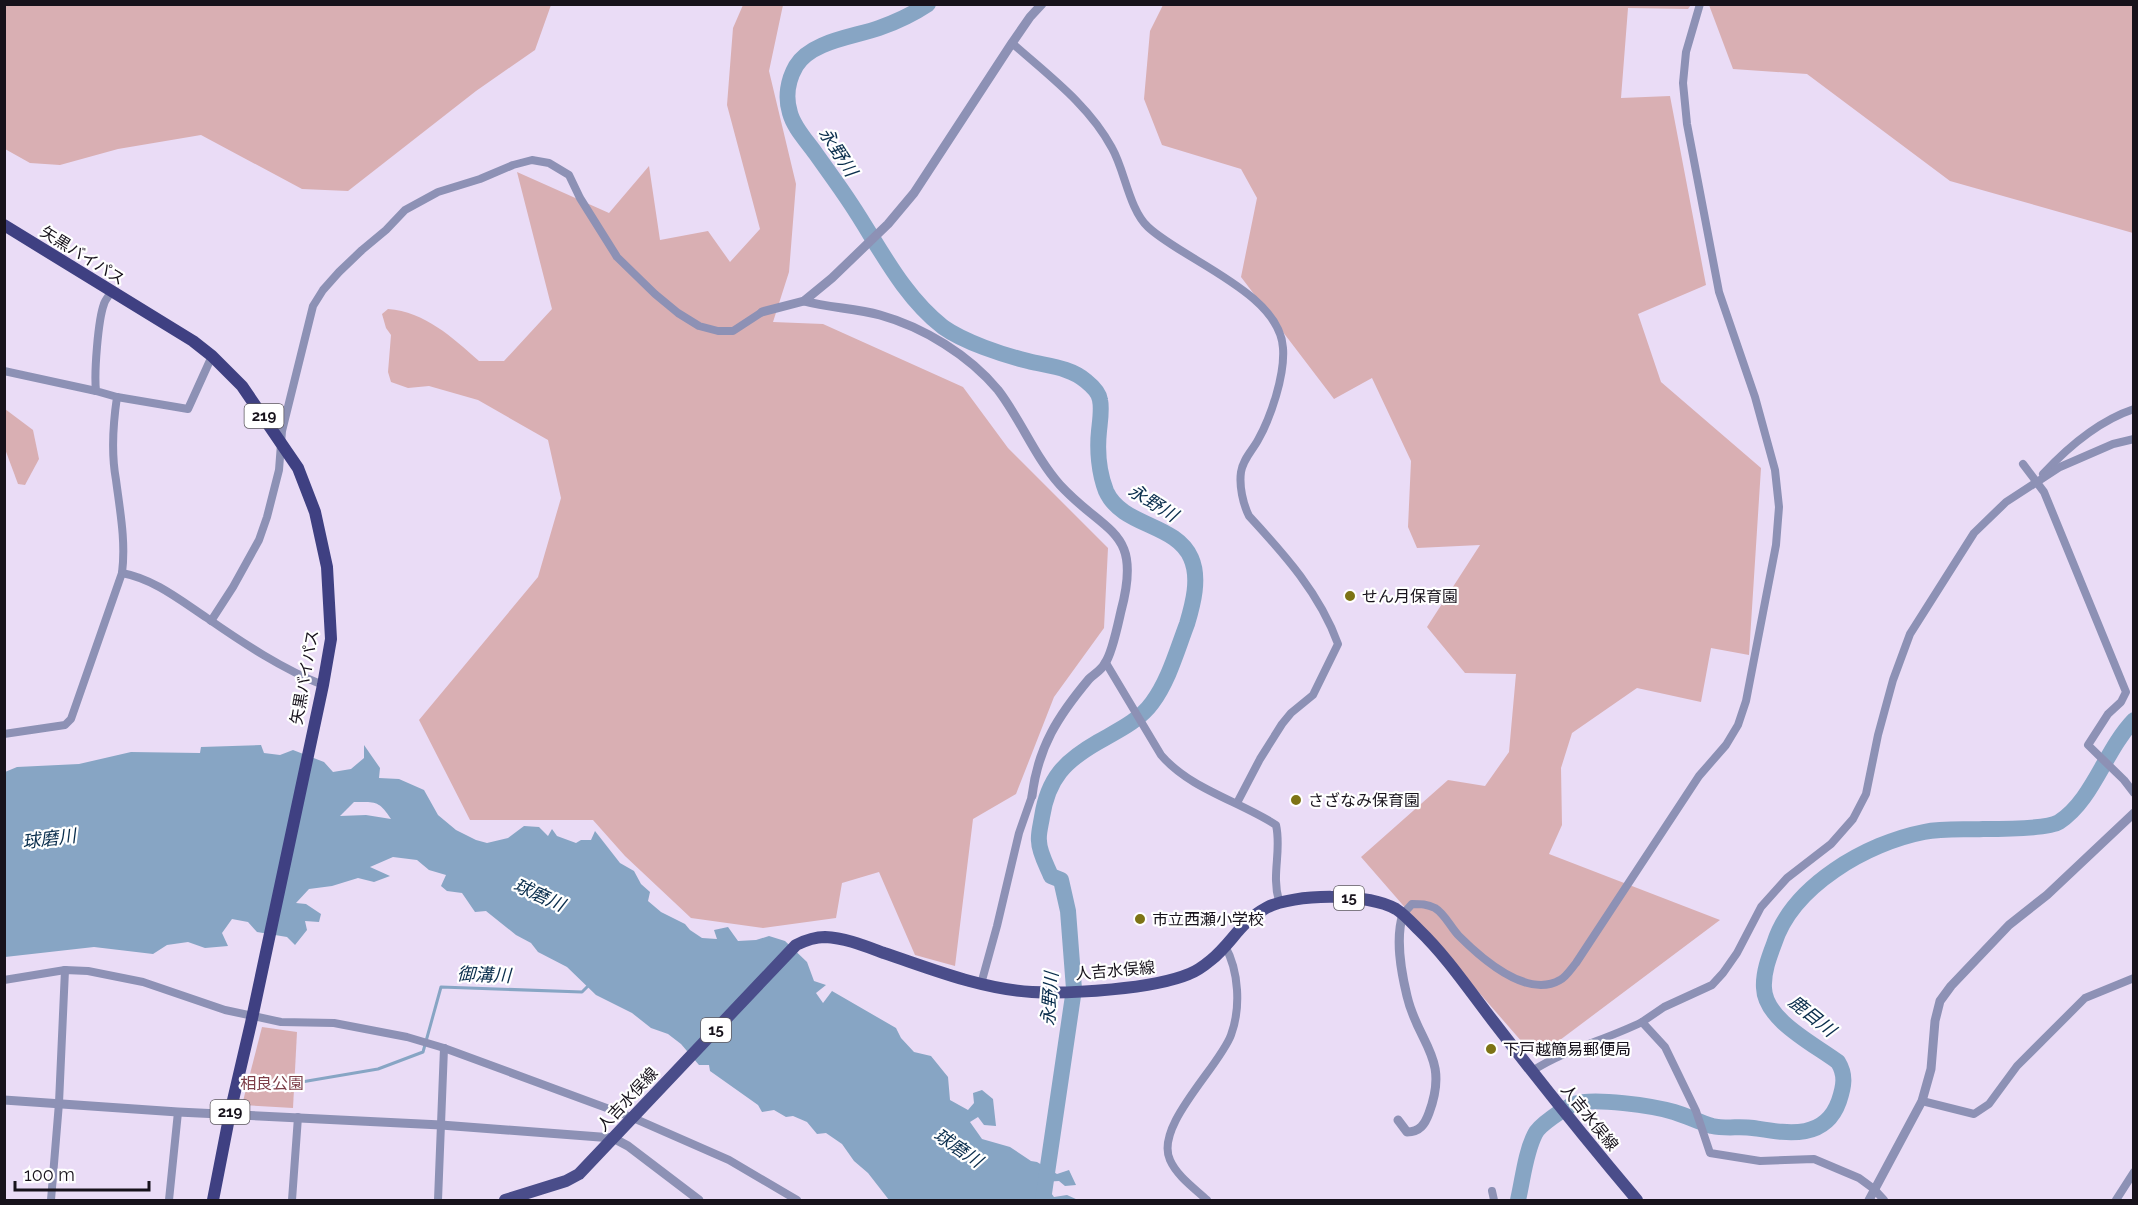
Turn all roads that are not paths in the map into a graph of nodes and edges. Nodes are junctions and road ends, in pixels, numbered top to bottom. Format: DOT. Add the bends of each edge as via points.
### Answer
graph roads {
  1 [pos="1042,4"];
  2 [pos="1700,4"];
  3 [pos="1012,43"];
  4 [pos="4,225"];
  5 [pos="111,292"];
  6 [pos="804,301"];
  7 [pos="762,312"];
  8 [pos="212,356"];
  9 [pos="4,371"];
  10 [pos="96,391"];
  11 [pos="117,397"];
  12 [pos="2133,409"];
  13 [pos="2133,439"];
  14 [pos="280,441"];
  15 [pos="2023,464"];
  16 [pos="2036,481"];
  17 [pos="122,573"];
  18 [pos="211,621"];
  19 [pos="1106,663"];
  20 [pos="323,685"];
  21 [pos="4,734"];
  22 [pos="2133,793"];
  23 [pos="1032,796"];
  24 [pos="1237,803"];
  25 [pos="2133,813"];
  26 [pos="1279,902"];
  27 [pos="1402,914"];
  28 [pos="1225,946"];
  29 [pos="65,970"];
  30 [pos="2133,978"];
  31 [pos="4,980"];
  32 [pos="981,984"];
  33 [pos="1642,1022"];
  34 [pos="444,1048"];
  35 [pos="1532,1071"];
  36 [pos="4,1100"];
  37 [pos="1922,1101"];
  38 [pos="59,1103"];
  39 [pos="178,1112"];
  40 [pos="230,1113"];
  41 [pos="633,1116"];
  42 [pos="298,1117"];
  43 [pos="1398,1120"];
  44 [pos="441,1125"];
  45 [pos="614,1138"];
  46 [pos="2133,1172"];
  47 [pos="1874,1189"];
  48 [pos="1492,1191"];
  49 [pos="51,1200"];
  50 [pos="169,1200"];
  51 [pos="213,1200"];
  52 [pos="292,1200"];
  53 [pos="438,1200"];
  54 [pos="505,1200"];
  55 [pos="699,1200"];
  56 [pos="797,1200"];
  57 [pos="1207,1200"];
  58 [pos="1494,1200"];
  59 [pos="1637,1200"];
  60 [pos="1869,1200"];
  61 [pos="1884,1200"];
  62 [pos="2116,1200"];
  1 -- 3 [label="street"];
  2 -- 27 [label="street" via="1686,52 1683,83 1687,124 1719,292 1767,439 1779,507 1774,556 1746,701 1726,745 1699,776 1576,963 1560,980 1540,987 1513,978 1484,960 1437,909 1426,904 1412,904"];
  3 -- 6 [label="street" via="914,193 865,248"];
  3 -- 24 [label="street" via="1098,125 1113,149 1139,216 1148,226 1243,290 1270,316 1279,331 1283,348 1276,398 1241,472 1244,507 1316,596 1338,645 1312,695 1282,724"];
  4 -- 5 [label="highway, 矢黒バイパス / 219"];
  5 -- 8 [label="highway, 矢黒バイパス / 219" via="172,327"];
  5 -- 10 [label="street" via="101,318 94,376"];
  6 -- 7 [label="street"];
  6 -- 19 [label="street" via="900,322 971,363 997,390 1059,483 1121,541 1128,581"];
  7 -- 14 [label="street" via="733,332 699,326 655,294 617,257 568,175 549,163 532,160 513,165 438,192 405,210 323,290 313,306"];
  8 -- 11 [label="street" via="188,409"];
  8 -- 14 [label="highway, 矢黒バイパス / 219" via="242,386"];
  9 -- 10 [label="street"];
  10 -- 11 [label="street"];
  11 -- 17 [label="street" via="113,441 121,506"];
  12 -- 16 [label="street" via="2065,450"];
  13 -- 16 [label="street" via="2104,447"];
  14 -- 18 [label="street" via="279,470 259,540"];
  14 -- 20 [label="highway, 矢黒バイパス / 219" via="298,468 327,567 331,639"];
  15 -- 16 [label="street"];
  16 -- 22 [label="street" via="2044,492 2126,692 2088,745"];
  16 -- 33 [label="street" via="2006,502 1974,533 1910,634 1893,680 1866,794 1853,819 1761,907 1737,953 1712,985"];
  17 -- 18 [label="street" via="155,584"];
  17 -- 21 [label="street" via="71,719 65,725"];
  18 -- 20 [label="street"];
  19 -- 23 [label="street" via="1052,731 1041,751"];
  19 -- 24 [label="street" via="1169,764"];
  20 -- 40 [label="highway, 矢黒バイパス / 219"];
  23 -- 32 [label="street" via="1019,832"];
  24 -- 26 [label="street" via="1276,825 1274,876"];
  25 -- 37 [label="street" via="2047,895 2009,925 1940,1001 1931,1069"];
  26 -- 27 [label="main road, 人吉水俣線 / 15" via="1300,898 1362,899"];
  26 -- 28 [label="main road, 人吉水俣線 / 15" via="1242,924"];
  27 -- 35 [label="main road, 人吉水俣線 / 15" via="1435,946"];
  27 -- 43 [label="street" via="1399,944 1410,1009 1432,1052 1437,1086 1425,1124 1415,1132 1407,1132"];
  28 -- 32 [label="main road, 人吉水俣線 / 15" via="1192,973 1166,981 1034,992"];
  28 -- 57 [label="street" via="1232,958 1237,989 1231,1037 1187,1099 1168,1140 1170,1160"];
  29 -- 31 [label="street"];
  29 -- 34 [label="street" via="143,982 225,1010 281,1022 334,1023"];
  29 -- 38 [label="street"];
  30 -- 37 [label="street" via="2085,998 2017,1066 1989,1104 1974,1113"];
  32 -- 41 [label="main road, 人吉水俣線 / 15" via="846,940 808,939 796,945"];
  33 -- 35 [label="street" via="1549,1060"];
  33 -- 47 [label="street" via="1665,1047 1696,1111 1710,1153 1776,1162 1814,1159"];
  34 -- 41 [label="street"];
  34 -- 44 [label="street"];
  35 -- 59 [label="main road, 人吉水俣線 / 15"];
  36 -- 38 [label="street"];
  37 -- 47 [label="street"];
  38 -- 39 [label="street"];
  38 -- 49 [label="street"];
  39 -- 40 [label="street"];
  39 -- 50 [label="street"];
  40 -- 42 [label="street"];
  40 -- 51 [label="highway, 矢黒バイパス / 219"];
  41 -- 45 [label="main road, 人吉水俣線 / 15"];
  41 -- 56 [label="street" via="729,1160"];
  42 -- 44 [label="street"];
  42 -- 52 [label="street"];
  44 -- 45 [label="street"];
  44 -- 53 [label="street"];
  45 -- 54 [label="main road, 人吉水俣線 / 15" via="579,1174"];
  45 -- 55 [label="street"];
  46 -- 62 [label="street"];
  47 -- 60 [label="street"];
  47 -- 61 [label="street"];
  48 -- 58 [label="street"];
}
